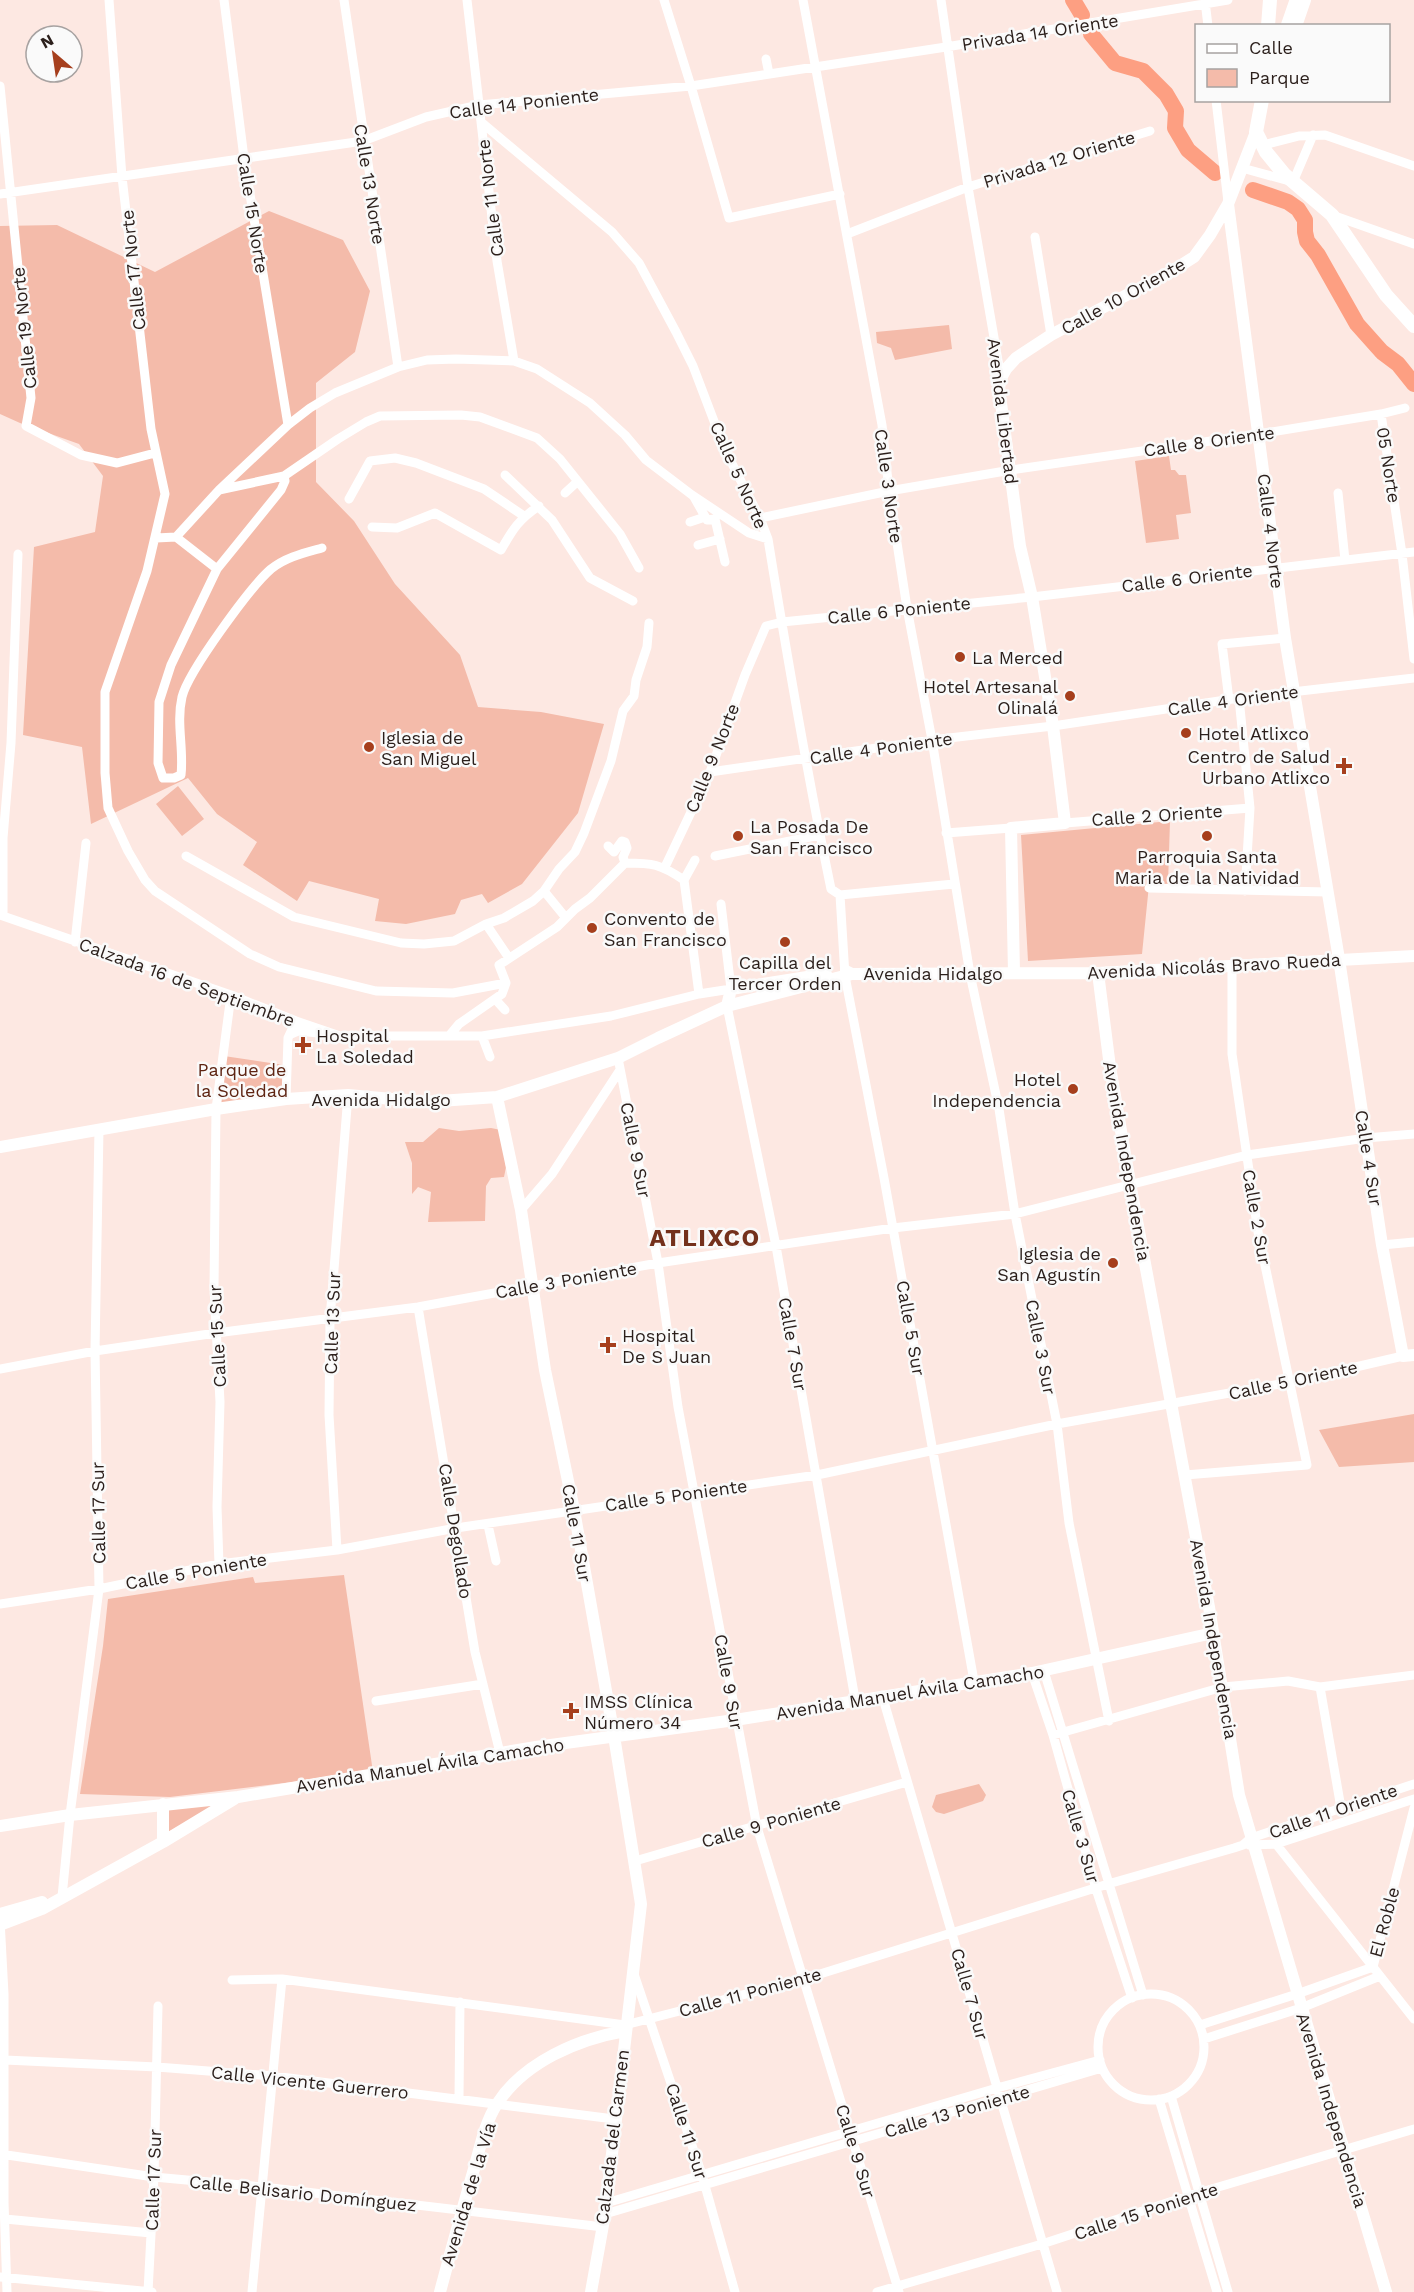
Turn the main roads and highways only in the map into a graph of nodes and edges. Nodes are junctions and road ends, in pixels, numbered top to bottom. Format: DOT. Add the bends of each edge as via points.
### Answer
graph roads {
  1 [pos="1270,0"];
  2 [pos="1304,0"];
  3 [pos="1268,24"];
  4 [pos="1296,24"];
  5 [pos="1262,102"];
  6 [pos="1268,102"];
  7 [pos="1259,132"];
  8 [pos="1228,204"];
  9 [pos="1414,326"];
  10 [pos="1000,378"];
  11 [pos="1414,956"];
  12 [pos="1339,959"];
  13 [pos="1014,973"];
  14 [pos="1098,973"];
  15 [pos="847,974"];
  16 [pos="731,989"];
  17 [pos="727,1006"];
  18 [pos="497,1097"];
  19 [pos="0,1147"];
  20 [pos="1408,1356"];
  21 [pos="1213,1633"];
  22 [pos="614,1736"];
  23 [pos="238,1797"];
  24 [pos="163,1804"];
  25 [pos="0,1826"];
  26 [pos="163,1842"];
  27 [pos="0,1920"];
  28 [pos="632,1977"];
  29 [pos="625,2028"];
  30 [pos="440,2292"];
  31 [pos="591,2292"];
  32 [pos="1386,2292"];
  1 -- 3 [label="main road"];
  2 -- 4 [label="main road"];
  5 -- 7 [label="main road"];
  6 -- 7 [label="main road"];
  7 -- 8 [label="main road, Calle 10 Oriente"];
  7 -- 9 [label="main road" via="1278,168 1332,215 1386,295"];
  8 -- 10 [label="main road, Calle 10 Oriente" via="1194,256 1051,335 1016,358"];
  8 -- 12 [label="main road, Calle 4 Norte" via="1285,638"];
  10 -- 13 [label="main road, Avenida Libertad" via="1020,546 1053,726 1065,823 1011,828"];
  11 -- 12 [label="main road, Avenida Nicolás Bravo Rueda"];
  12 -- 14 [label="main road, Avenida Nicolás Bravo Rueda"];
  12 -- 20 [label="main road, Calle 4 Sur" via="1382,1245"];
  13 -- 14 [label="main road, Avenida Nicolás Bravo Rueda"];
  13 -- 15 [label="main road, Avenida Hidalgo"];
  14 -- 21 [label="main road, Avenida Independencia" via="1130,1183"];
  15 -- 16 [label="main road, Avenida Hidalgo"];
  15 -- 17 [label="main road, Avenida Hidalgo"];
  16 -- 17 [label="main road, Calle 7 Sur"];
  17 -- 18 [label="main road, Avenida Hidalgo" via="619,1064"];
  18 -- 19 [label="main road, Avenida Hidalgo" via="425,1102 348,1095 286,1099"];
  18 -- 22 [label="main road, Calle 11 Sur" via="521,1210 545,1370"];
  21 -- 22 [label="main road, Avenida Manuel Ávila Camacho" via="1038,1672"];
  21 -- 32 [label="main road, Avenida Independencia" via="1250,1843"];
  22 -- 23 [label="main road, Avenida Manuel Ávila Camacho"];
  22 -- 28 [label="main road, Calle 11 Sur" via="640,1904"];
  23 -- 24 [label="main road, Avenida Manuel Ávila Camacho"];
  23 -- 26 [label="main road"];
  24 -- 25 [label="main road, Avenida Manuel Ávila Camacho"];
  24 -- 26 [label="main road"];
  26 -- 27 [label="main road" via="19,1919"];
  28 -- 29 [label="main road, Calzada del Carmen"];
  29 -- 30 [label="main road, Avenida de la Vía" via="569,2046 542,2061 497,2103"];
  29 -- 31 [label="main road, Calzada del Carmen" via="603,2227"];
}
